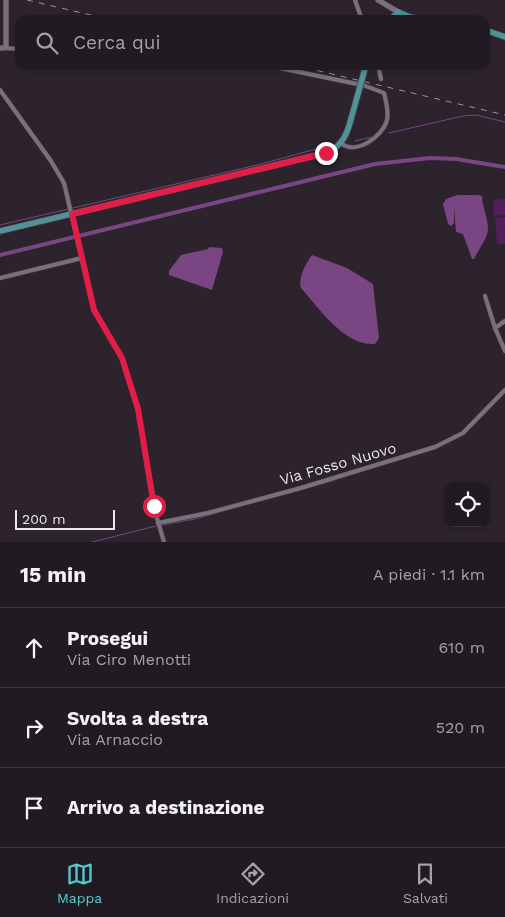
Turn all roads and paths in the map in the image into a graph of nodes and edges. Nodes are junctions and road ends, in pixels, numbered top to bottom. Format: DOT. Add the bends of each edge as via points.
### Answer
graph roads {
  1 [pos="6,0"];
  2 [pos="355,0"];
  3 [pos="378,0"];
  4 [pos="389,7"];
  5 [pos="400,13"];
  6 [pos="360,15"];
  7 [pos="391,15"];
  8 [pos="395,15"];
  9 [pos="405,15"];
  10 [pos="490,32"];
  11 [pos="505,37"];
  12 [pos="2,48"];
  13 [pos="15,49"];
  14 [pos="285,70"];
  15 [pos="365,70"];
  16 [pos="379,70"];
  17 [pos="381,79"];
  18 [pos="357,84"];
  19 [pos="363,85"];
  20 [pos="0,90"];
  21 [pos="341,143"];
  22 [pos="71,210"];
  23 [pos="0,232"];
  24 [pos="82,258"];
  25 [pos="0,278"];
  26 [pos="485,296"];
  27 [pos="505,320"];
  28 [pos="495,328"];
  29 [pos="505,351"];
  30 [pos="505,390"];
  31 [pos="158,523"];
  32 [pos="164,542"];
  1 -- 12 [label="street" via="6,44"];
  2 -- 6 [label="street"];
  3 -- 4 [label="street"];
  4 -- 5 [label="street"];
  4 -- 7 [label="street"];
  5 -- 8 [label="main road"];
  5 -- 9 [label="main road"];
  10 -- 11 [label="main road"];
  12 -- 13 [label="street"];
  14 -- 18 [label="street"];
  15 -- 21 [label="main road, bridge" via="348,132"];
  16 -- 17 [label="street"];
  19 -- 21 [label="street" via="385,95 387,119 371,141 346,147"];
  20 -- 22 [label="street" via="58,172"];
  21 -- 22 [label="main road" via="323,154"];
  22 -- 23 [label="main road"];
  22 -- 24 [label="street"];
  24 -- 25 [label="street"];
  24 -- 31 [label="street" via="94,310 122,358 134,394"];
  26 -- 28 [label="street"];
  27 -- 28 [label="street"];
  28 -- 29 [label="street"];
  30 -- 31 [label="street, Via Fosso Nuovo" via="463,433 435,447 301,488"];
  31 -- 32 [label="street"];
}
